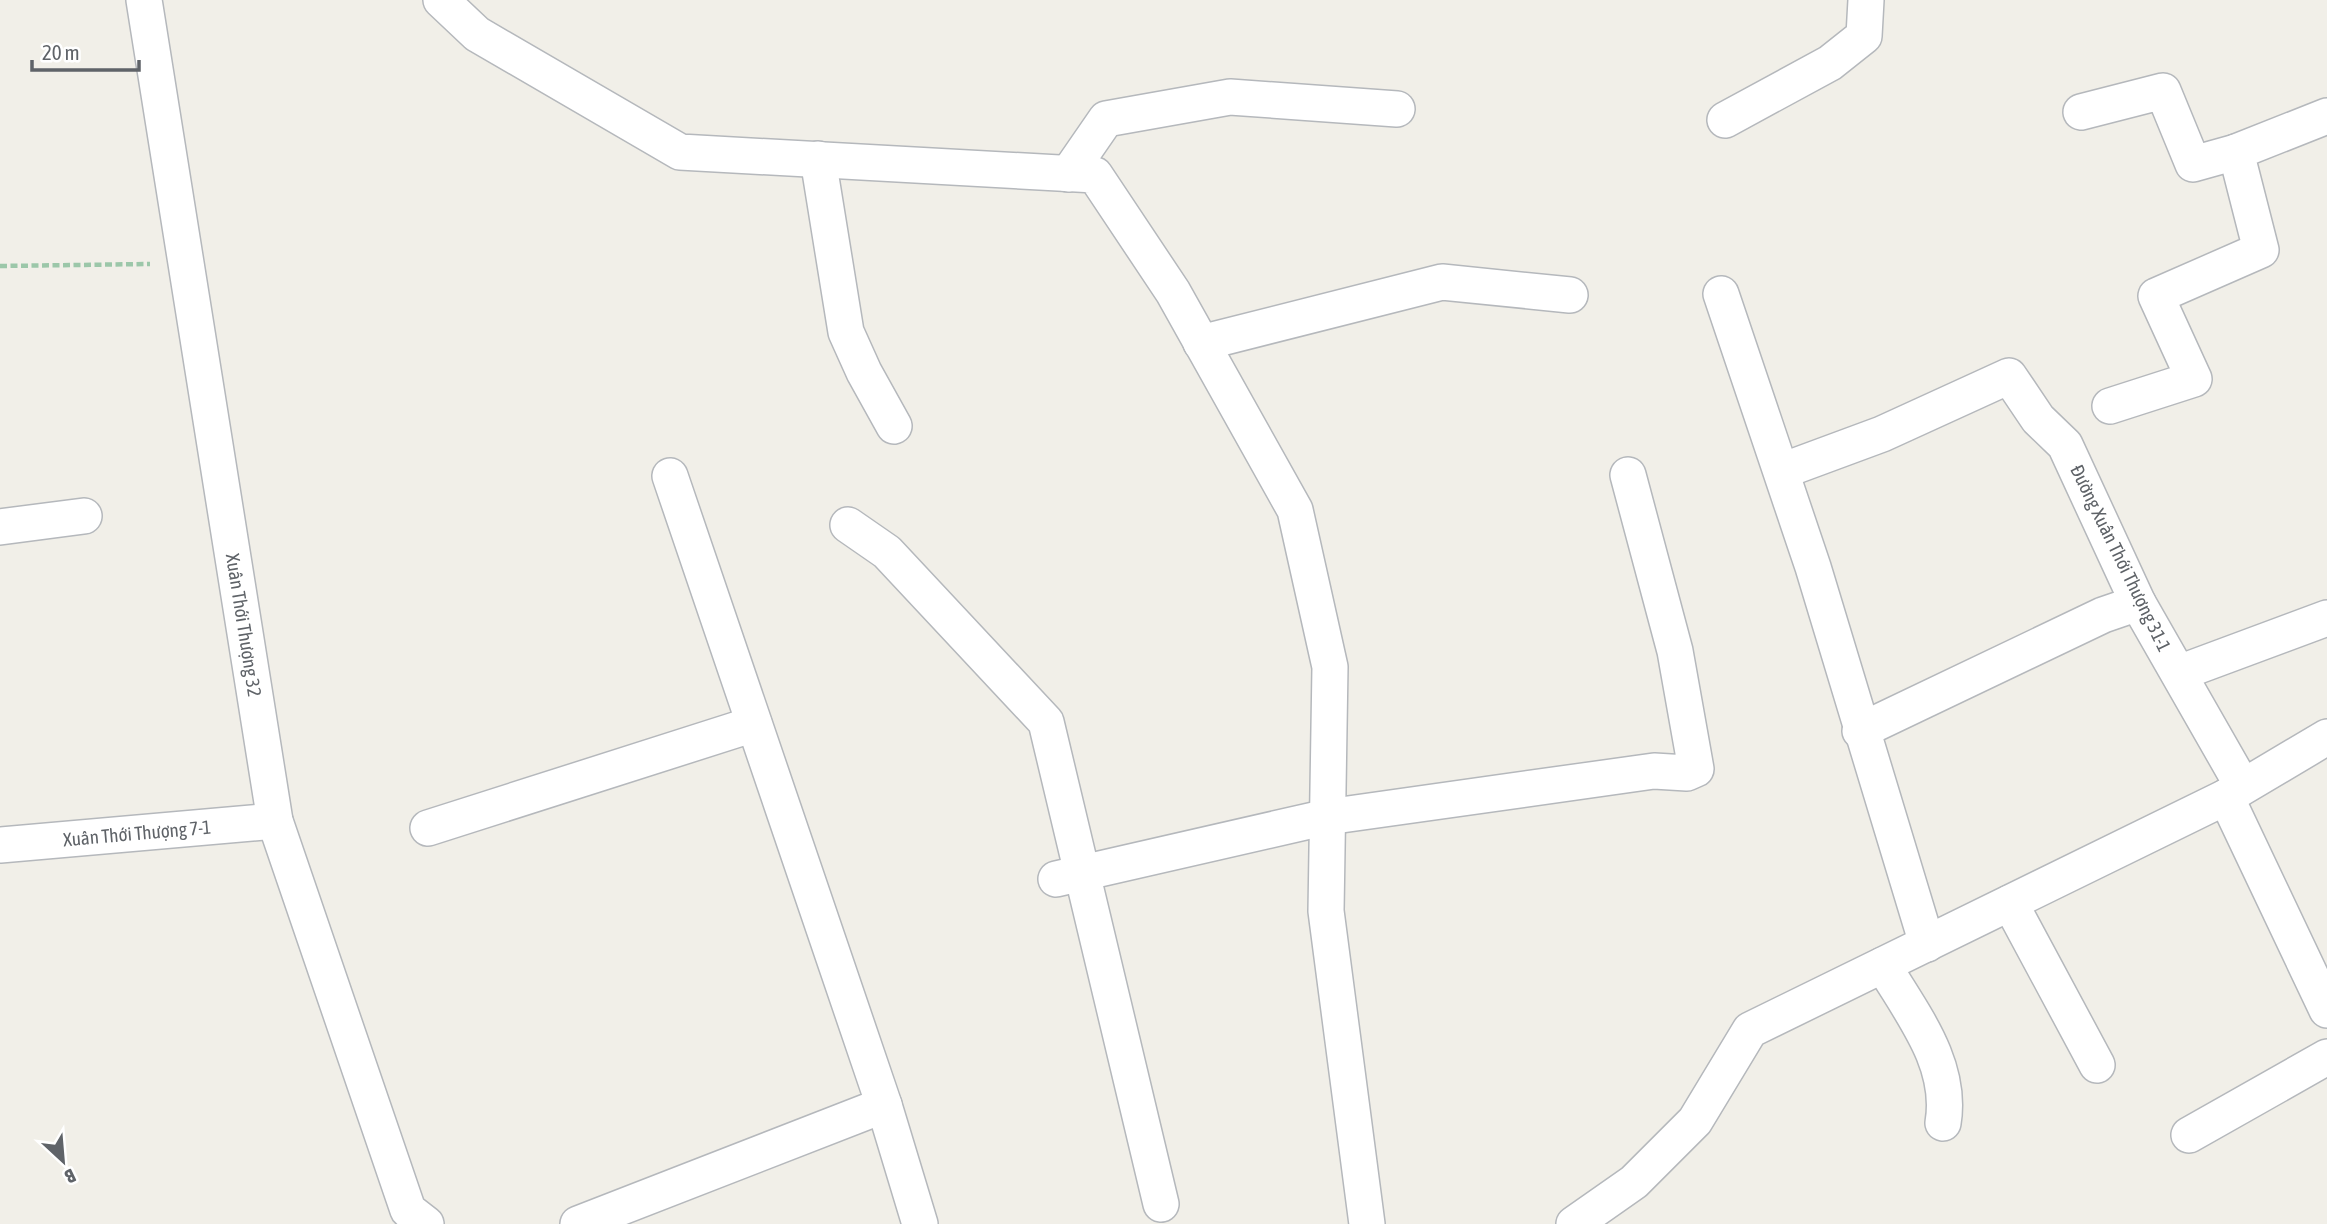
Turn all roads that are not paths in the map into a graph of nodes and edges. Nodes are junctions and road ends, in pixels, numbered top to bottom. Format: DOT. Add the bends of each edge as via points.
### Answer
graph roads {
  1 [pos="144,0"];
  2 [pos="441,0"];
  3 [pos="1866,0"];
  4 [pos="1397,109"];
  5 [pos="2081,112"];
  6 [pos="2327,116"];
  7 [pos="1725,120"];
  8 [pos="2236,152"];
  9 [pos="818,159"];
  10 [pos="1068,174"];
  11 [pos="1721,293"];
  12 [pos="1570,295"];
  13 [pos="1201,343"];
  14 [pos="2110,406"];
  15 [pos="894,426"];
  16 [pos="1782,471"];
  17 [pos="1628,475"];
  18 [pos="670,476"];
  19 [pos="83,516"];
  20 [pos="848,525"];
  21 [pos="0,527"];
  22 [pos="2138,603"];
  23 [pos="2327,619"];
  24 [pos="2179,673"];
  25 [pos="754,724"];
  26 [pos="1860,732"];
  27 [pos="2327,737"];
  28 [pos="2234,791"];
  29 [pos="1327,817"];
  30 [pos="275,821"];
  31 [pos="428,828"];
  32 [pos="0,845"];
  33 [pos="1070,876"];
  34 [pos="2010,903"];
  35 [pos="1927,943"];
  36 [pos="1884,965"];
  37 [pos="2327,1010"];
  38 [pos="2327,1057"];
  39 [pos="2097,1065"];
  40 [pos="884,1105"];
  41 [pos="1942,1123"];
  42 [pos="2189,1135"];
  43 [pos="1161,1204"];
  44 [pos="426,1224"];
  45 [pos="578,1224"];
  46 [pos="920,1224"];
  47 [pos="1367,1224"];
  48 [pos="1574,1224"];
  1 -- 30 [label="street, Xuân Thới Thượng 32"];
  2 -- 9 [label="street" via="477,34 680,152"];
  3 -- 7 [label="street" via="1864,36 1829,63"];
  4 -- 10 [label="street" via="1230,97 1106,119"];
  5 -- 8 [label="street" via="2163,92 2193,164"];
  6 -- 8 [label="street"];
  8 -- 14 [label="street" via="2261,250 2156,296 2194,379"];
  9 -- 10 [label="street"];
  9 -- 15 [label="street" via="846,332"];
  10 -- 13 [label="street" via="1096,175"];
  11 -- 16 [label="street"];
  12 -- 13 [label="street" via="1442,282"];
  13 -- 29 [label="street" via="1295,510 1330,667"];
  16 -- 22 [label="street, Đường Xuân Thới Thượng 31-1" via="1882,434 2009,376 2038,419 2065,446"];
  16 -- 26 [label="street"];
  17 -- 29 [label="street" via="1675,652 1696,769"];
  18 -- 25 [label="street"];
  19 -- 21 [label="street"];
  20 -- 33 [label="street" via="887,552 1046,722"];
  22 -- 24 [label="street, Đường Xuân Thới Thượng 31-1"];
  22 -- 26 [label="street" via="2103,615"];
  23 -- 24 [label="street"];
  24 -- 28 [label="street, Đường Xuân Thới Thượng 31-1"];
  25 -- 31 [label="street"];
  25 -- 40 [label="street"];
  26 -- 35 [label="street"];
  27 -- 28 [label="street"];
  28 -- 34 [label="street"];
  28 -- 37 [label="street, Đường Xuân Thới Thượng 31-1"];
  29 -- 33 [label="street"];
  29 -- 47 [label="street" via="1326,911"];
  30 -- 32 [label="street, Xuân Thới Thượng 7-1"];
  30 -- 44 [label="street, Xuân Thới Thượng 32" via="408,1210"];
  33 -- 43 [label="street"];
  34 -- 35 [label="street"];
  34 -- 39 [label="street"];
  35 -- 36 [label="street"];
  36 -- 41 [label="street" via="1940,1066 1946,1102"];
  36 -- 48 [label="street" via="1750,1030 1695,1121 1633,1182"];
  38 -- 42 [label="street"];
  40 -- 45 [label="street"];
  40 -- 46 [label="street"];
}
